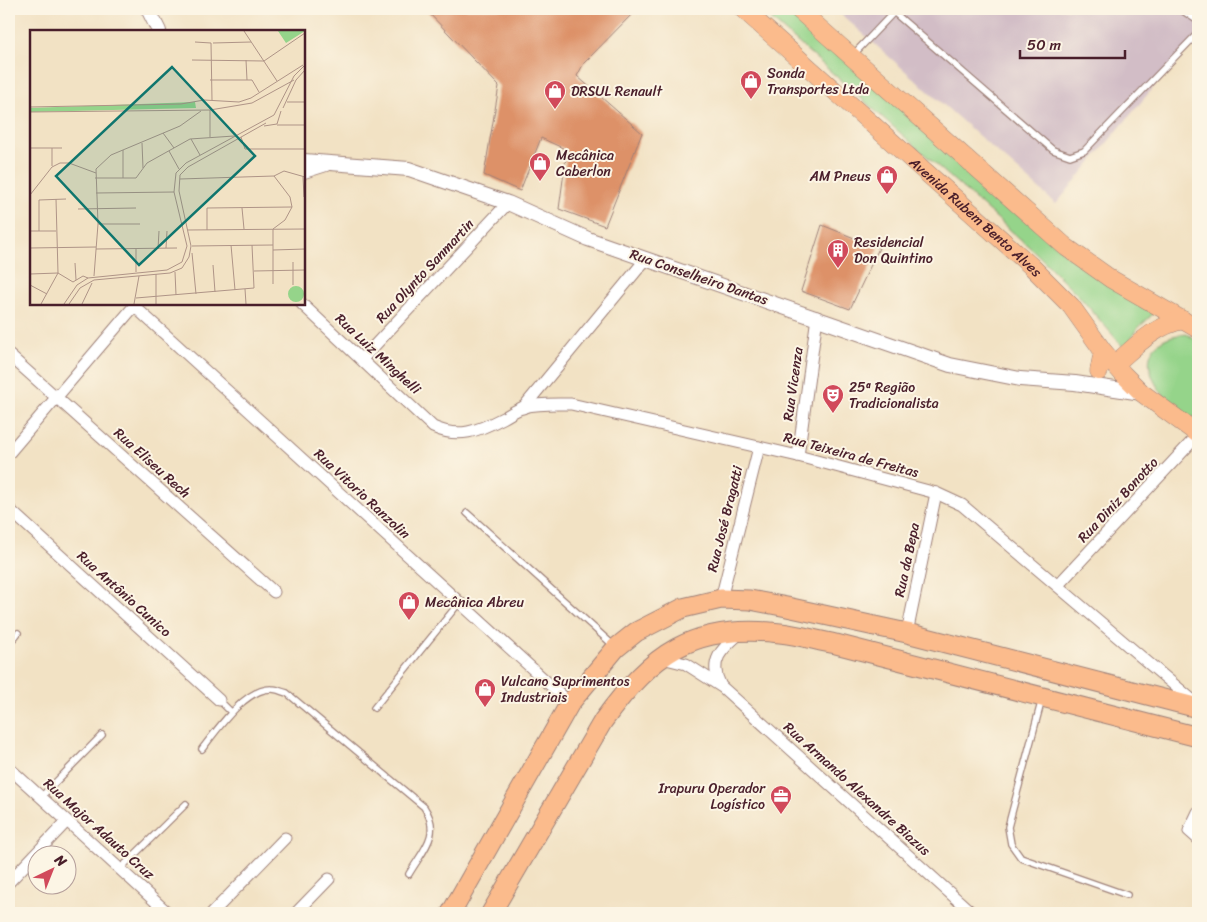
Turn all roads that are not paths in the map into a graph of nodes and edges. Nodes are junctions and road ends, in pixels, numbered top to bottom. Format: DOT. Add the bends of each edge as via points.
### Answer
graph roads {
  1 [pos="148,9"];
  2 [pos="743,9"];
  3 [pos="798,9"];
  4 [pos="1180,9"];
  5 [pos="892,10"];
  6 [pos="1198,21"];
  7 [pos="158,30"];
  8 [pos="1198,32"];
  9 [pos="851,56"];
  10 [pos="305,161"];
  11 [pos="326,164"];
  12 [pos="305,171"];
  13 [pos="508,203"];
  14 [pos="646,260"];
  15 [pos="135,305"];
  16 [pos="303,305"];
  17 [pos="817,317"];
  18 [pos="1183,320"];
  19 [pos="1198,329"];
  20 [pos="9,355"];
  21 [pos="362,359"];
  22 [pos="1105,362"];
  23 [pos="1075,384"];
  24 [pos="1142,393"];
  25 [pos="56,397"];
  26 [pos="523,408"];
  27 [pos="433,427"];
  28 [pos="1198,434"];
  29 [pos="759,447"];
  30 [pos="9,453"];
  31 [pos="798,456"];
  32 [pos="936,493"];
  33 [pos="9,509"];
  34 [pos="467,512"];
  35 [pos="1058,585"];
  36 [pos="274,592"];
  37 [pos="721,599"];
  38 [pos="458,603"];
  39 [pos="742,631"];
  40 [pos="18,633"];
  41 [pos="907,633"];
  42 [pos="9,644"];
  43 [pos="616,648"];
  44 [pos="660,657"];
  45 [pos="722,687"];
  46 [pos="1042,697"];
  47 [pos="219,700"];
  48 [pos="570,703"];
  49 [pos="1198,705"];
  50 [pos="374,708"];
  51 [pos="1198,708"];
  52 [pos="232,712"];
  53 [pos="102,735"];
  54 [pos="1198,737"];
  55 [pos="202,749"];
  56 [pos="9,768"];
  57 [pos="41,797"];
  58 [pos="186,804"];
  59 [pos="1198,812"];
  60 [pos="67,821"];
  61 [pos="285,838"];
  62 [pos="1198,839"];
  63 [pos="120,869"];
  64 [pos="409,874"];
  65 [pos="329,879"];
  66 [pos="9,882"];
  67 [pos="1127,895"];
  68 [pos="168,913"];
  69 [pos="212,913"];
  70 [pos="296,913"];
  71 [pos="451,913"];
  72 [pos="491,913"];
  73 [pos="972,913"];
  1 -- 7 [label="street"];
  2 -- 22 [label="main road, Avenida Rubem Bento Alves" via="1031,266 1070,306"];
  3 -- 9 [label="main road"];
  4 -- 6 [label="lane"];
  5 -- 8 [label="lane" via="1053,150 1070,156 1084,152"];
  5 -- 9 [label="lane"];
  9 -- 18 [label="main road" via="1066,247 1111,279"];
  10 -- 11 [label="street, Rua Conselheiro Dantas"];
  11 -- 12 [label="street, Rua Conselheiro Dantas"];
  11 -- 13 [label="street, Rua Conselheiro Dantas" via="408,168"];
  13 -- 14 [label="street, Rua Conselheiro Dantas" via="588,239"];
  13 -- 21 [label="street, Rua Olynto Sanmartin"];
  14 -- 17 [label="street, Rua Conselheiro Dantas"];
  14 -- 26 [label="street"];
  15 -- 25 [label="street"];
  15 -- 38 [label="street, Rua Vitorio Ranzolin"];
  16 -- 21 [label="street, Rua Luiz Minghelli"];
  17 -- 23 [label="street, Rua Conselheiro Dantas" via="950,365 1020,380"];
  17 -- 31 [label="street, Rua Vicenza"];
  18 -- 19 [label="main road"];
  18 -- 22 [label="main road" via="1160,327"];
  20 -- 25 [label="street, Rua Eliseu Rech"];
  21 -- 27 [label="street, Rua Luiz Minghelli"];
  22 -- 23 [label="street"];
  22 -- 24 [label="main road, Avenida Rubem Bento Alves"];
  23 -- 24 [label="street, Rua Conselheiro Dantas"];
  24 -- 28 [label="main road, Avenida Rubem Bento Alves"];
  25 -- 30 [label="street"];
  25 -- 36 [label="street, Rua Eliseu Rech"];
  26 -- 27 [label="street, Rua Teixeira de Freitas" via="492,424 464,433 449,435"];
  26 -- 29 [label="street, Rua Teixeira de Freitas" via="571,404"];
  28 -- 35 [label="street, Rua Diniz Bonotto"];
  29 -- 31 [label="street, Rua Teixeira de Freitas"];
  29 -- 37 [label="street, Rua José Bragatti"];
  31 -- 32 [label="street, Rua Teixeira de Freitas"];
  32 -- 35 [label="street, Rua Teixeira de Freitas" via="962,505"];
  32 -- 41 [label="street, Rua da Bepa"];
  33 -- 47 [label="street, Rua Antônio Cunico"];
  34 -- 43 [label="lane"];
  35 -- 49 [label="street, Rua Teixeira de Freitas"];
  37 -- 41 [label="highway" via="778,605"];
  37 -- 43 [label="highway" via="676,611 636,632"];
  38 -- 48 [label="street, Rua Vitorio Ranzolin"];
  38 -- 50 [label="lane"];
  39 -- 44 [label="highway" via="696,638"];
  39 -- 45 [label="street" via="716,661 714,672"];
  39 -- 46 [label="highway" via="780,632 836,644"];
  40 -- 42 [label="lane"];
  41 -- 51 [label="highway"];
  43 -- 48 [label="highway"];
  44 -- 45 [label="street, Rua Armando Alexandre Biazus" via="686,664"];
  44 -- 72 [label="highway" via="642,672 603,720"];
  45 -- 73 [label="street, Rua Armando Alexandre Biazus"];
  46 -- 54 [label="highway"];
  46 -- 67 [label="lane" via="1008,828 1011,844 1021,858"];
  47 -- 52 [label="lane"];
  48 -- 71 [label="highway"];
  52 -- 55 [label="lane"];
  52 -- 64 [label="lane" via="253,695 271,689 287,693 424,807 432,819 432,830 429,842"];
  53 -- 57 [label="lane"];
  56 -- 57 [label="street, Rua Major Adauto Cruz"];
  57 -- 60 [label="street, Rua Major Adauto Cruz"];
  58 -- 63 [label="lane"];
  59 -- 62 [label="street" via="1190,831"];
  60 -- 63 [label="street, Rua Major Adauto Cruz"];
  60 -- 66 [label="street"];
  61 -- 69 [label="street"];
  63 -- 68 [label="street, Rua Major Adauto Cruz"];
  65 -- 70 [label="street"];
}
